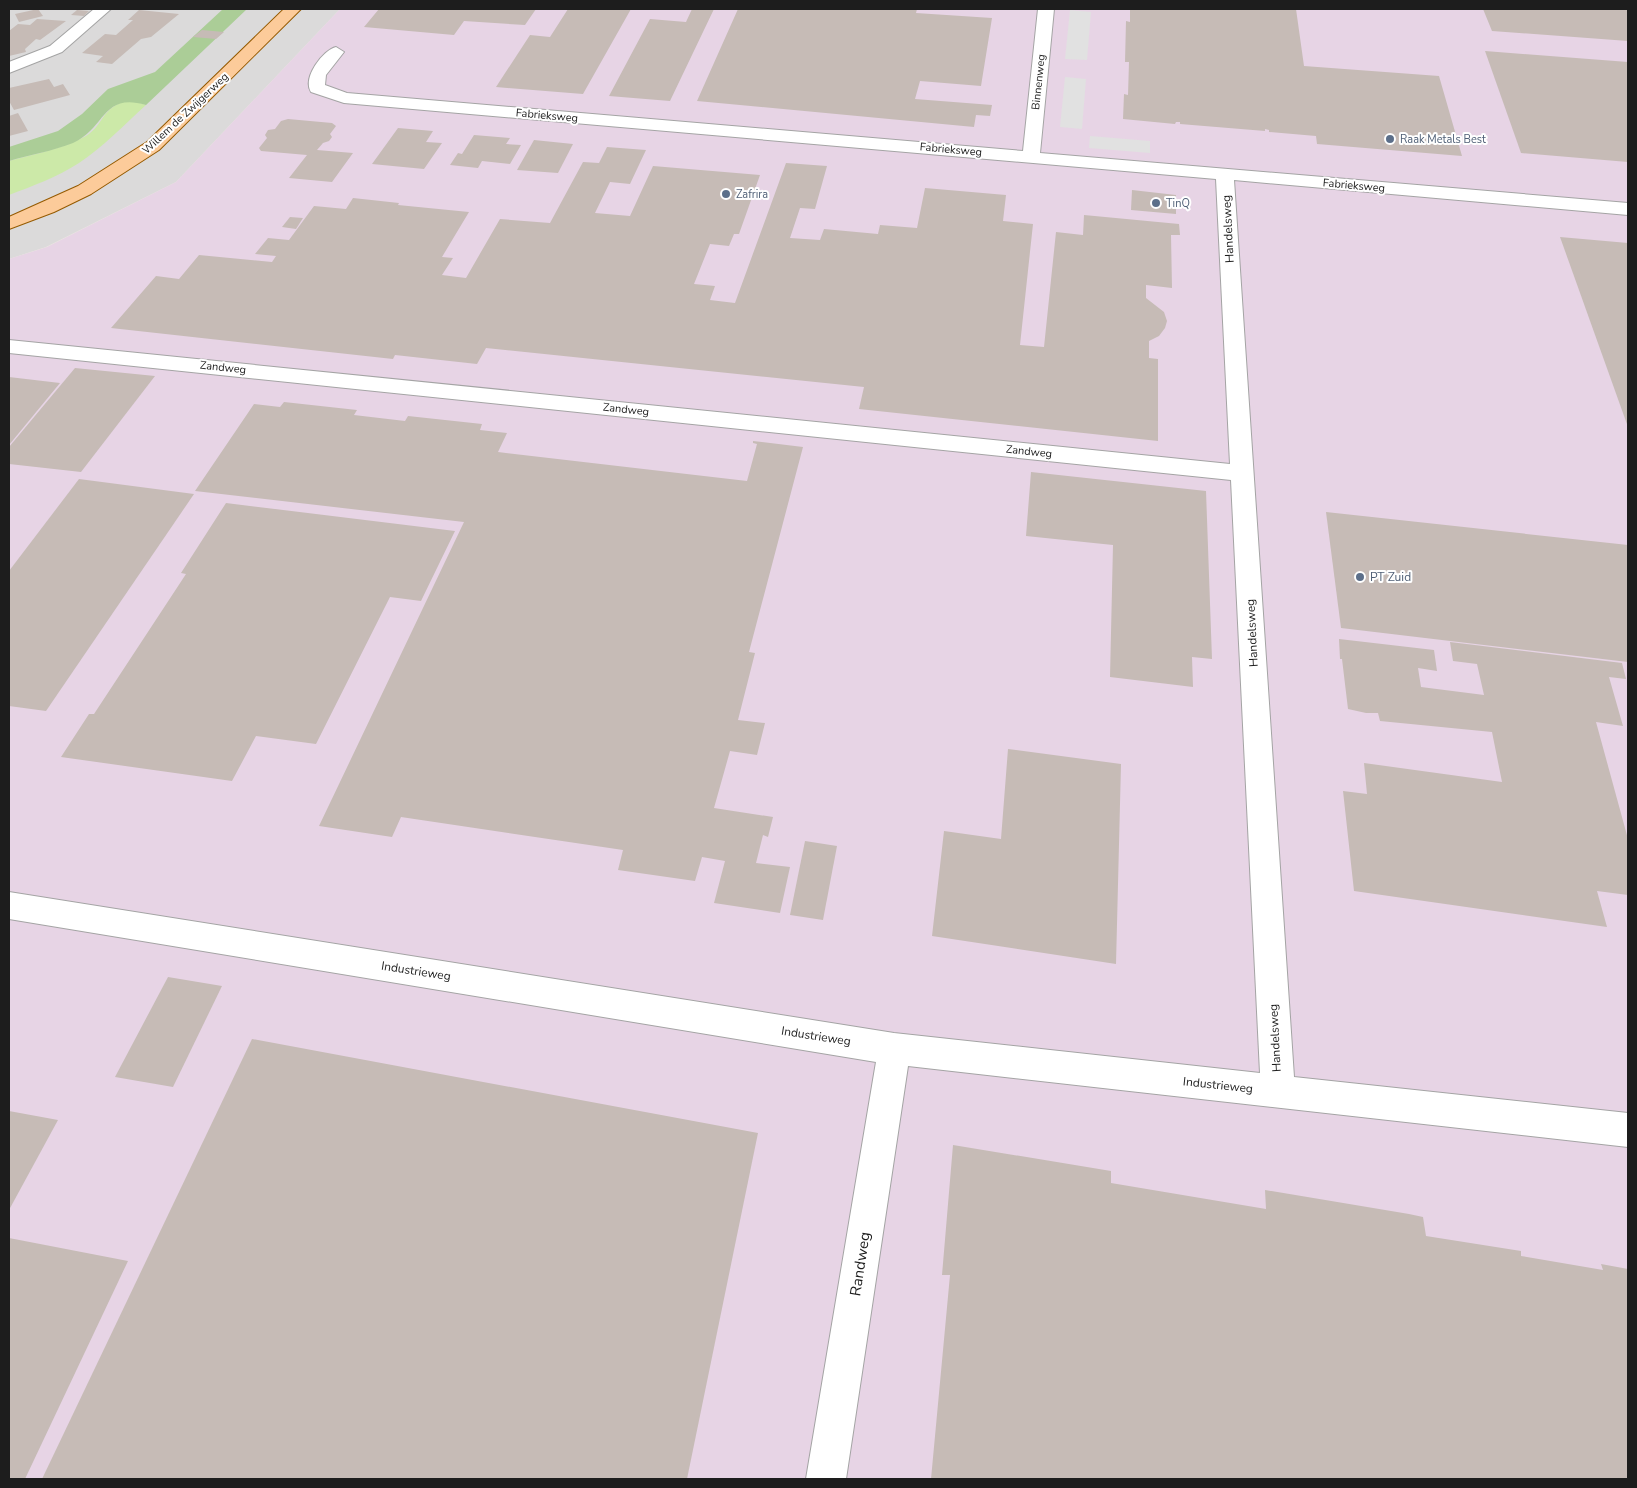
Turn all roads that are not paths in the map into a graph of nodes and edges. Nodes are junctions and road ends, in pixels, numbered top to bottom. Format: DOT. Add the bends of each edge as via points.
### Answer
graph roads {
  1 [pos="103,9"];
  2 [pos="293,9"];
  3 [pos="1046,9"];
  4 [pos="336,52"];
  5 [pos="9,68"];
  6 [pos="1031,156"];
  7 [pos="1225,175"];
  8 [pos="1628,209"];
  9 [pos="9,223"];
  10 [pos="9,346"];
  11 [pos="1243,473"];
  12 [pos="9,905"];
  13 [pos="894,1049"];
  14 [pos="1278,1092"];
  15 [pos="1628,1130"];
  16 [pos="826,1479"];
  1 -- 5 [label="street" via="56,49"];
  2 -- 9 [label="main road, Willem de Zwijgerweg" via="153,146 132,162 65,200"];
  3 -- 6 [label="street, Binnenweg"];
  4 -- 6 [label="street, Fabrieksweg" via="318,74 317,88 344,98"];
  6 -- 7 [label="street, Fabrieksweg"];
  7 -- 8 [label="street, Fabrieksweg"];
  7 -- 11 [label="street, Handelsweg"];
  10 -- 11 [label="street, Zandweg"];
  11 -- 14 [label="street, Handelsweg"];
  12 -- 13 [label="street, Industrieweg"];
  13 -- 14 [label="street, Industrieweg"];
  13 -- 16 [label="street, Randweg"];
  14 -- 15 [label="street, Industrieweg"];
}
